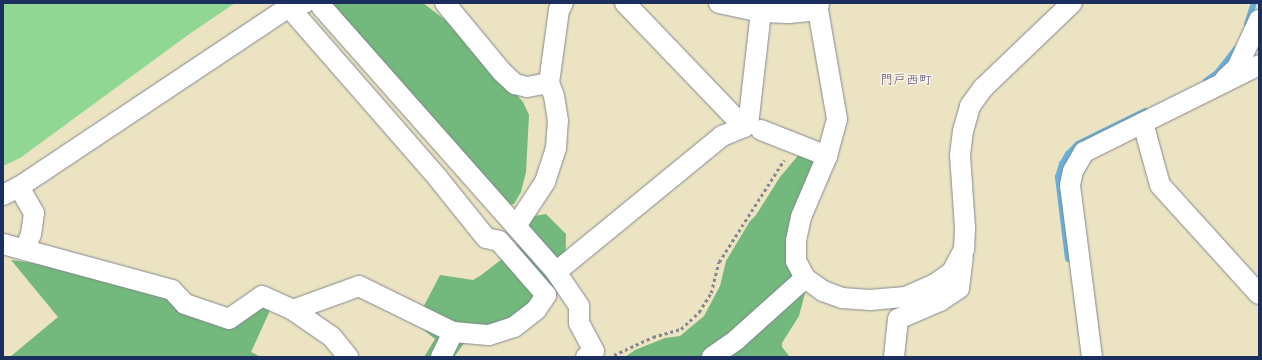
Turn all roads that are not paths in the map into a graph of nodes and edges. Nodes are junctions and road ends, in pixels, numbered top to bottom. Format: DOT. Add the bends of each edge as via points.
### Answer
graph roads {
  1 [pos="445,3"];
  2 [pos="563,3"];
  3 [pos="625,3"];
  4 [pos="719,3"];
  5 [pos="1072,3"];
  6 [pos="311,4"];
  7 [pos="819,7"];
  8 [pos="761,12"];
  9 [pos="1259,20"];
  10 [pos="1258,68"];
  11 [pos="549,83"];
  12 [pos="1216,87"];
  13 [pos="1142,123"];
  14 [pos="752,128"];
  15 [pos="827,156"];
  16 [pos="11,191"];
  17 [pos="516,226"];
  18 [pos="3,244"];
  19 [pos="964,249"];
  20 [pos="25,250"];
  21 [pos="556,272"];
  22 [pos="805,278"];
  23 [pos="1259,294"];
  24 [pos="293,310"];
  25 [pos="453,332"];
  26 [pos="900,353"];
  27 [pos="590,354"];
  28 [pos="348,357"];
  29 [pos="441,357"];
  30 [pos="712,357"];
  31 [pos="1092,357"];
  1 -- 11 [label="street" via="515,84 526,87"];
  2 -- 11 [label="street" via="559,10"];
  3 -- 14 [label="street"];
  4 -- 8 [label="street"];
  5 -- 19 [label="street" via="983,88 970,106 962,131 960,155"];
  6 -- 16 [label="street"];
  6 -- 17 [label="street" via="388,84"];
  6 -- 25 [label="street" via="438,178 486,238 499,241 546,295 536,310 514,327 489,335"];
  7 -- 8 [label="street" via="789,13"];
  7 -- 15 [label="street" via="837,119"];
  8 -- 14 [label="street" via="749,116"];
  9 -- 12 [label="street" via="1237,68"];
  10 -- 12 [label="street"];
  11 -- 17 [label="street" via="558,121 556,148 544,182"];
  12 -- 13 [label="street"];
  13 -- 23 [label="street" via="1160,185"];
  13 -- 31 [label="street" via="1084,152 1073,171 1070,185"];
  14 -- 15 [label="street"];
  14 -- 21 [label="street" via="722,136"];
  15 -- 22 [label="street" via="802,217 796,242 796,260"];
  16 -- 20 [label="street" via="34,213 31,234"];
  17 -- 21 [label="street"];
  18 -- 20 [label="street"];
  19 -- 22 [label="street" via="952,272 935,284 906,296 870,300 842,298 823,291"];
  19 -- 26 [label="street" via="958,288 940,301 898,319"];
  20 -- 24 [label="street" via="172,290 185,304 229,319 262,296"];
  21 -- 27 [label="street" via="579,306 579,323"];
  22 -- 30 [label="street" via="736,340"];
  24 -- 25 [label="street" via="359,286"];
  24 -- 28 [label="street" via="332,337"];
  25 -- 29 [label="street"];
}
